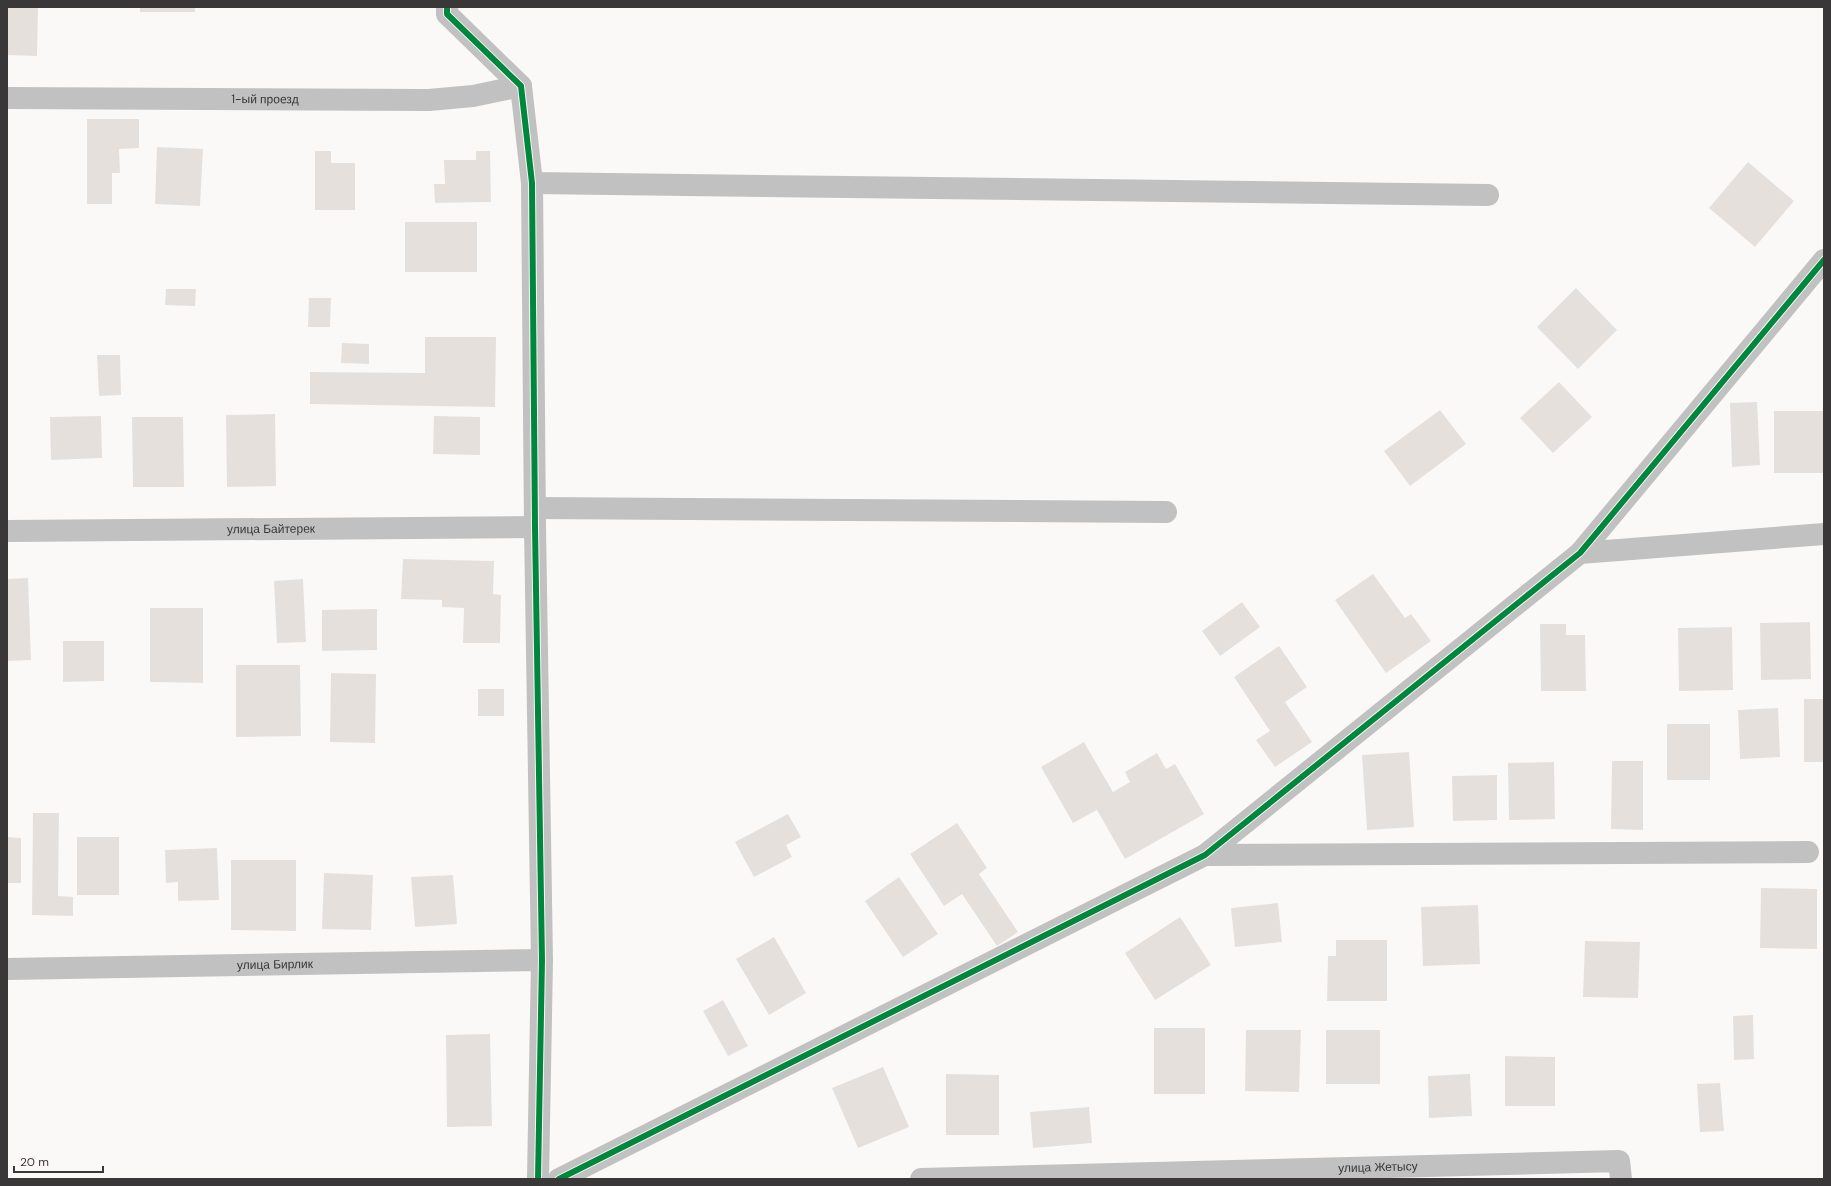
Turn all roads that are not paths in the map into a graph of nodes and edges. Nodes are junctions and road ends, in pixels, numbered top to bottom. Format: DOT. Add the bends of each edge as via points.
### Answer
graph roads {
  1 [pos="447,7"];
  2 [pos="521,86"];
  3 [pos="7,98"];
  4 [pos="532,183"];
  5 [pos="1488,195"];
  6 [pos="1824,260"];
  7 [pos="1166,512"];
  8 [pos="535,517"];
  9 [pos="7,531"];
  10 [pos="1824,534"];
  11 [pos="1580,553"];
  12 [pos="1808,852"];
  13 [pos="1205,855"];
  14 [pos="542,960"];
  15 [pos="7,969"];
  16 [pos="1620,1170"];
  17 [pos="538,1179"];
  18 [pos="558,1179"];
  19 [pos="921,1179"];
  1 -- 2 [label="street" via="447,14"];
  2 -- 3 [label="street, 1-ый проезд" via="473,96 428,100"];
  2 -- 4 [label="street"];
  4 -- 5 [label="street"];
  4 -- 8 [label="street"];
  6 -- 11 [label="street"];
  7 -- 8 [label="street, улица Байтерек"];
  8 -- 9 [label="street, улица Байтерек"];
  8 -- 14 [label="street"];
  10 -- 11 [label="street"];
  11 -- 13 [label="street"];
  12 -- 13 [label="street"];
  13 -- 18 [label="street"];
  14 -- 15 [label="street, улица Бирлик"];
  14 -- 17 [label="street"];
  16 -- 19 [label="street, улица Жетысу"];
}
